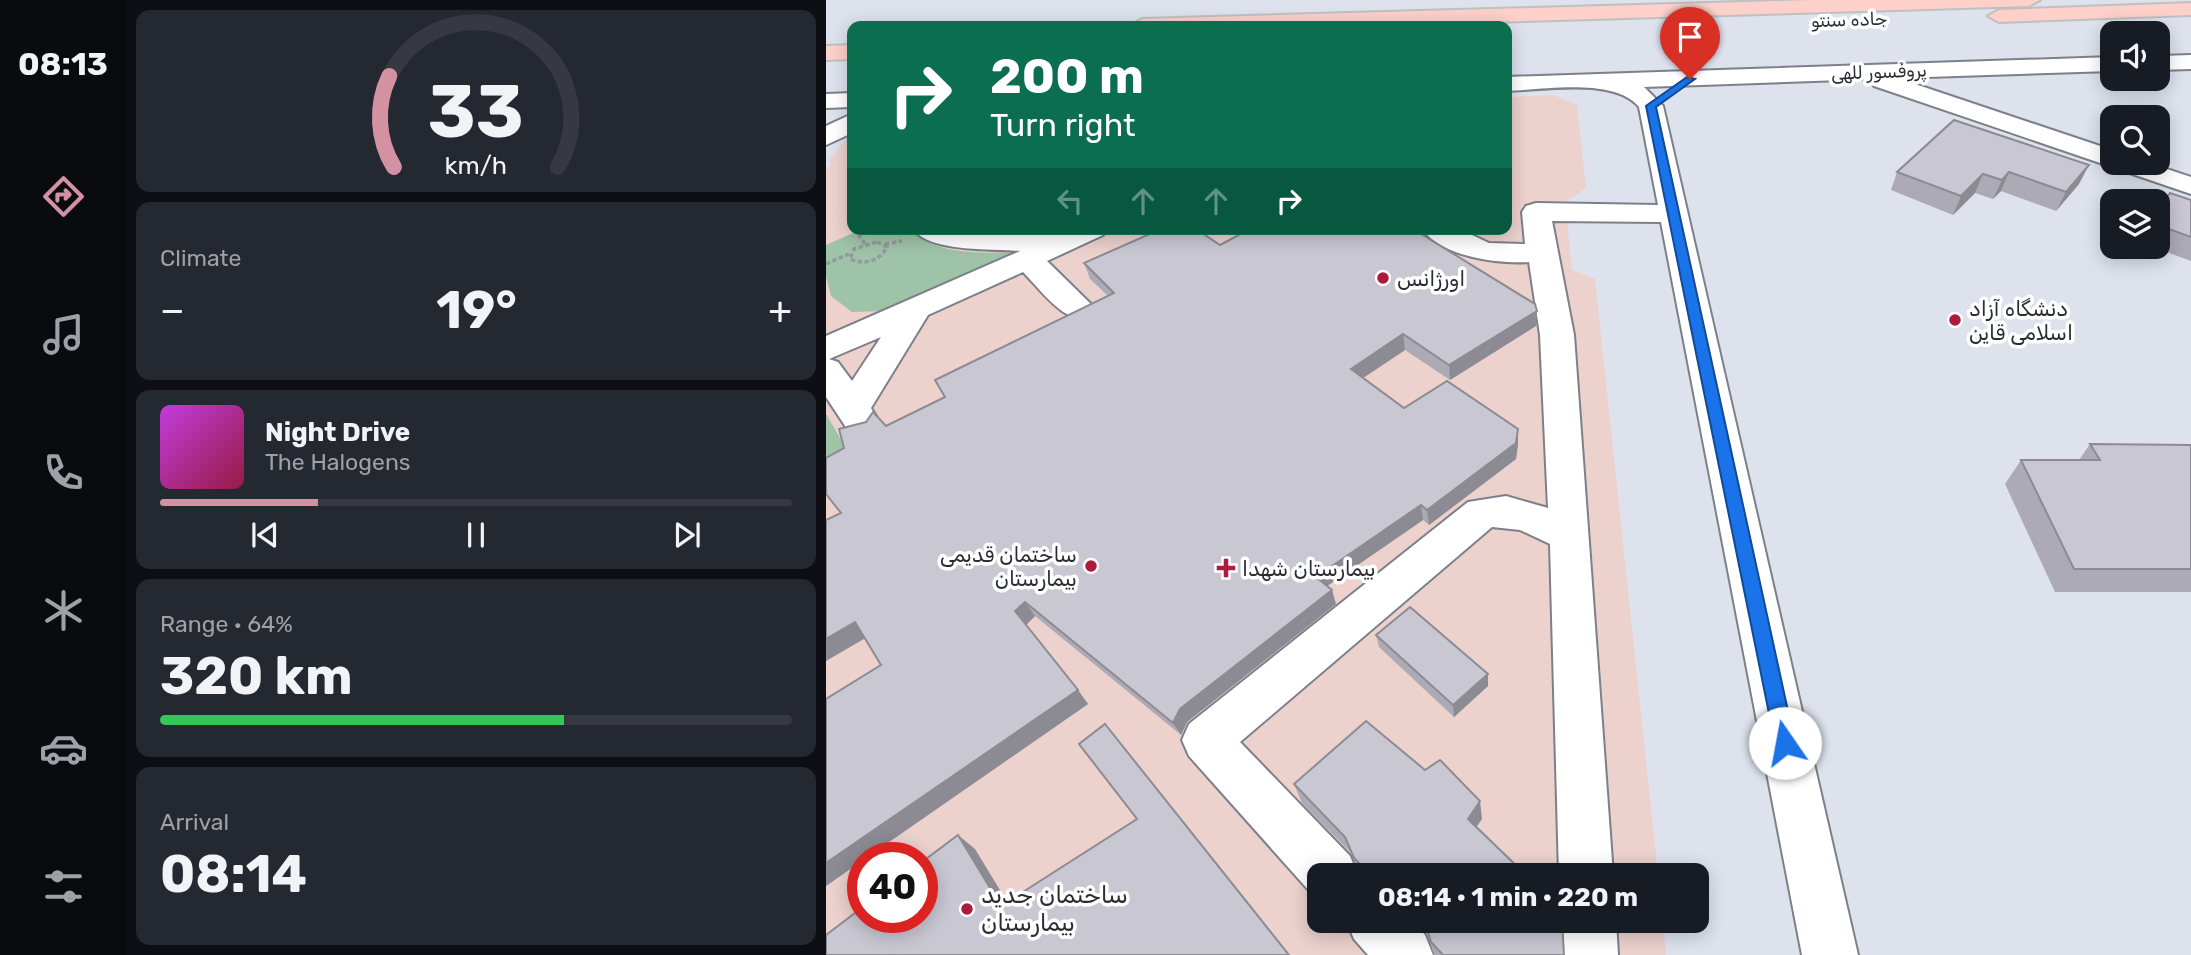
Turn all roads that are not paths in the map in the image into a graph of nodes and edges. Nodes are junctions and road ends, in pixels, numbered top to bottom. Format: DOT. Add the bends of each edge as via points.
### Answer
graph roads {
  1 [pos="2029,0"];
  2 [pos="2191,10"];
  3 [pos="1313,21"];
  4 [pos="1512,31"];
  5 [pos="847,35"];
  6 [pos="826,36"];
  7 [pos="847,52"];
  8 [pos="826,53"];
  9 [pos="2191,62"];
  10 [pos="2170,63"];
  11 [pos="2100,64"];
  12 [pos="1860,73"];
  13 [pos="1512,84"];
  14 [pos="1648,93"];
  15 [pos="847,100"];
  16 [pos="826,101"];
  17 [pos="847,125"];
  18 [pos="826,137"];
  19 [pos="2100,155"];
  20 [pos="2158,175"];
  21 [pos="2191,186"];
  22 [pos="1673,214"];
  23 [pos="946,235"];
  24 [pos="1074,235"];
  25 [pos="1448,235"];
  26 [pos="1045,244"];
  27 [pos="1542,251"];
  28 [pos="917,308"];
  29 [pos="1082,311"];
  30 [pos="830,344"];
  31 [pos="1570,536"];
  32 [pos="1320,863"];
  33 [pos="1585,863"];
  34 [pos="1385,933"];
  35 [pos="1589,933"];
  36 [pos="1405,955"];
  37 [pos="1590,955"];
  38 [pos="1830,955"];
  1 -- 3 [label="main road, جاده سنتو"];
  2 -- 4 [label="main road, جاده سنتو"];
  5 -- 6 [label="main road"];
  7 -- 8 [label="main road"];
  9 -- 10 [label="street"];
  11 -- 12 [label="street, پروفسور للهی"];
  12 -- 14 [label="street, پروفسور للهی" via="1690,79"];
  12 -- 19 [label="street"];
  13 -- 14 [label="street" via="1613,81 1642,95"];
  14 -- 22 [label="street"];
  15 -- 16 [label="street"];
  17 -- 18 [label="street"];
  20 -- 21 [label="street"];
  22 -- 27 [label="street" via="1536,212"];
  22 -- 38 [label="street"];
  23 -- 26 [label="street"];
  24 -- 26 [label="street"];
  25 -- 27 [label="street" via="1482,253"];
  26 -- 28 [label="street"];
  26 -- 29 [label="street"];
  27 -- 31 [label="street" via="1557,335"];
  28 -- 30 [label="street"];
  28 -- 30 [label="street" via="858,417"];
  31 -- 32 [label="street" via="1529,515 1498,510 1482,513 1206,740"];
  31 -- 33 [label="street"];
  34 -- 36 [label="street"];
  35 -- 37 [label="street"];
}
